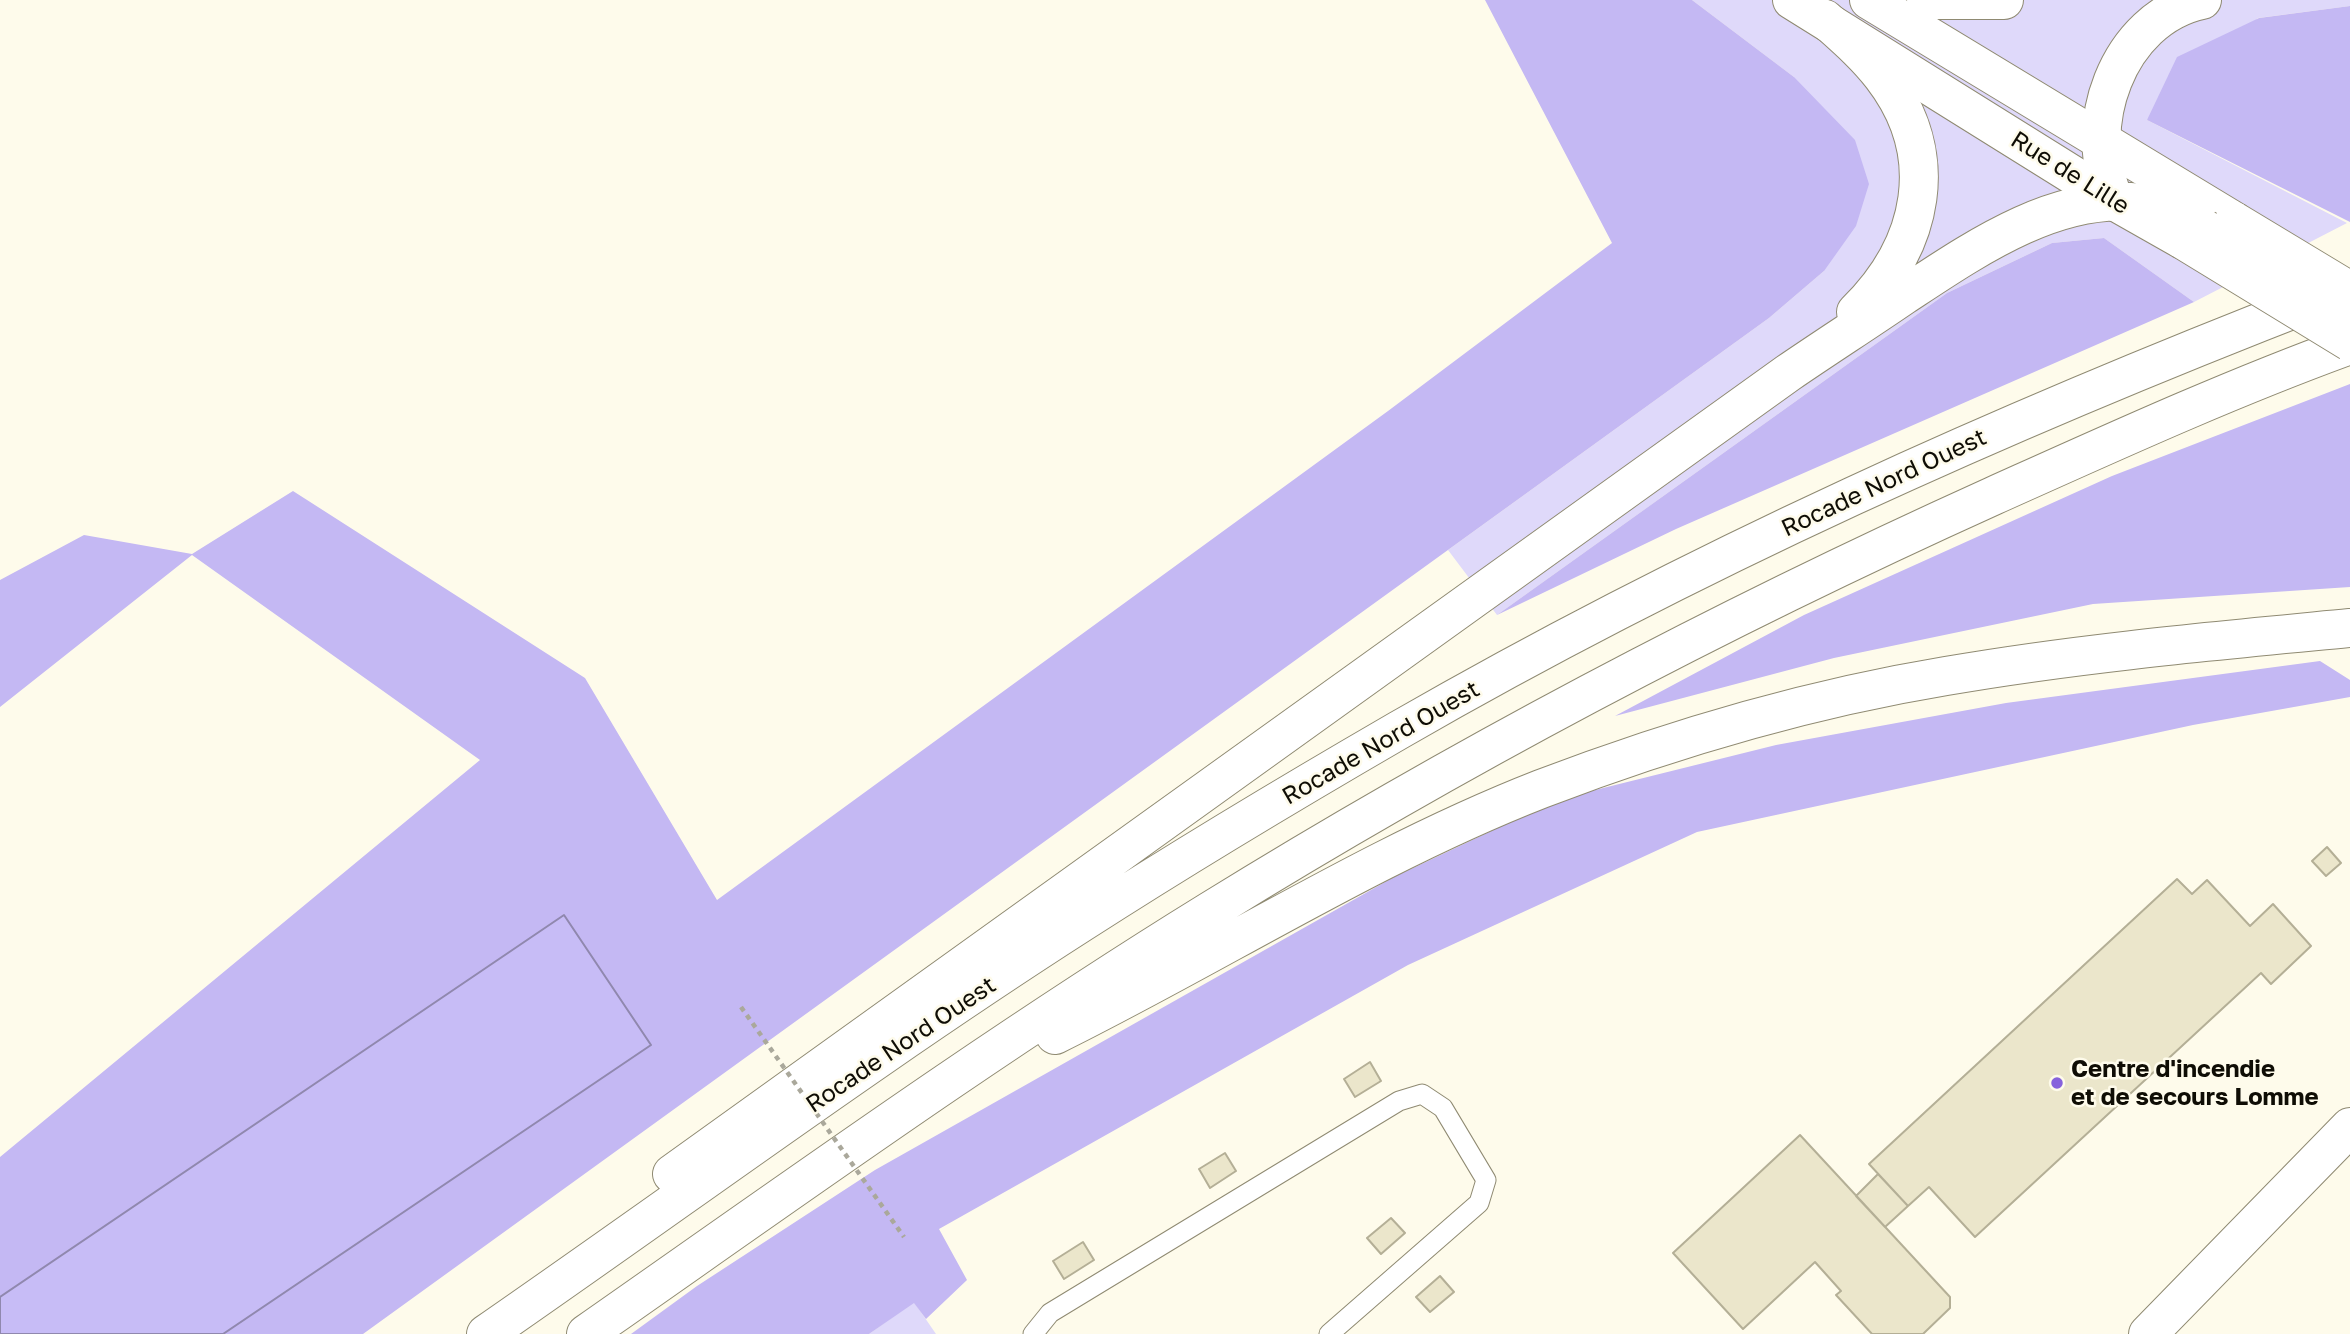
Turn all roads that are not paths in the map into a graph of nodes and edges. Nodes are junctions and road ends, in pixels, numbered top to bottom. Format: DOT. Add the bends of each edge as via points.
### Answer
graph roads {
  1 [pos="1792,0"];
  2 [pos="1869,0"];
  3 [pos="1926,0"];
  4 [pos="2004,0"];
  5 [pos="2202,0"];
  6 [pos="1825,19"];
  7 [pos="2100,139"];
  8 [pos="2116,202"];
  9 [pos="2207,230"];
  10 [pos="2350,289"];
  11 [pos="2350,313"];
  12 [pos="2350,343"];
  13 [pos="1787,373"];
  14 [pos="2350,628"];
  15 [pos="912,1105"];
  16 [pos="2350,1127"];
  17 [pos="470,1334"];
  18 [pos="486,1334"];
  19 [pos="586,1334"];
  20 [pos="1033,1334"];
  21 [pos="1329,1334"];
  22 [pos="2147,1334"];
  1 -- 6 [label="main road, Rue de Lille"];
  2 -- 7 [label="main road, Rue de Lille"];
  3 -- 4 [label="main road"];
  5 -- 7 [label="main road" via="2161,19 2126,57 2105,103"];
  6 -- 8 [label="main road, Rue de Lille"];
  6 -- 13 [label="main road" via="1865,56 1896,98 1913,141 1918,208 1903,252 1876,292"];
  7 -- 8 [label="main road" via="2102,170"];
  7 -- 9 [label="main road, Rue de Lille"];
  8 -- 9 [label="main road" via="2160,207"];
  8 -- 13 [label="main road" via="2047,215 2004,232"];
  9 -- 10 [label="main road, Rue de Lille, bridge"];
  9 -- 11 [label="main road, bridge"];
  9 -- 12 [label="main road, Rue de Lille, bridge"];
  10 -- 18 [label="main road, Rocade Nord Ouest" via="2127,375 1854,495 1587,628 1403,728 1080,924"];
  12 -- 15 [label="main road" via="2120,438 1659,655 1403,796 1212,910"];
  13 -- 17 [label="main road" via="732,1128"];
  14 -- 15 [label="main road" via="1948,675 1750,719 1659,747 1541,789 1405,851 1141,992"];
  15 -- 19 [label="main road"];
  16 -- 22 [label="main road"];
  20 -- 21 [label="lane" via="1050,1313 1399,1101 1422,1094 1443,1108 1486,1180 1479,1203"];
}
